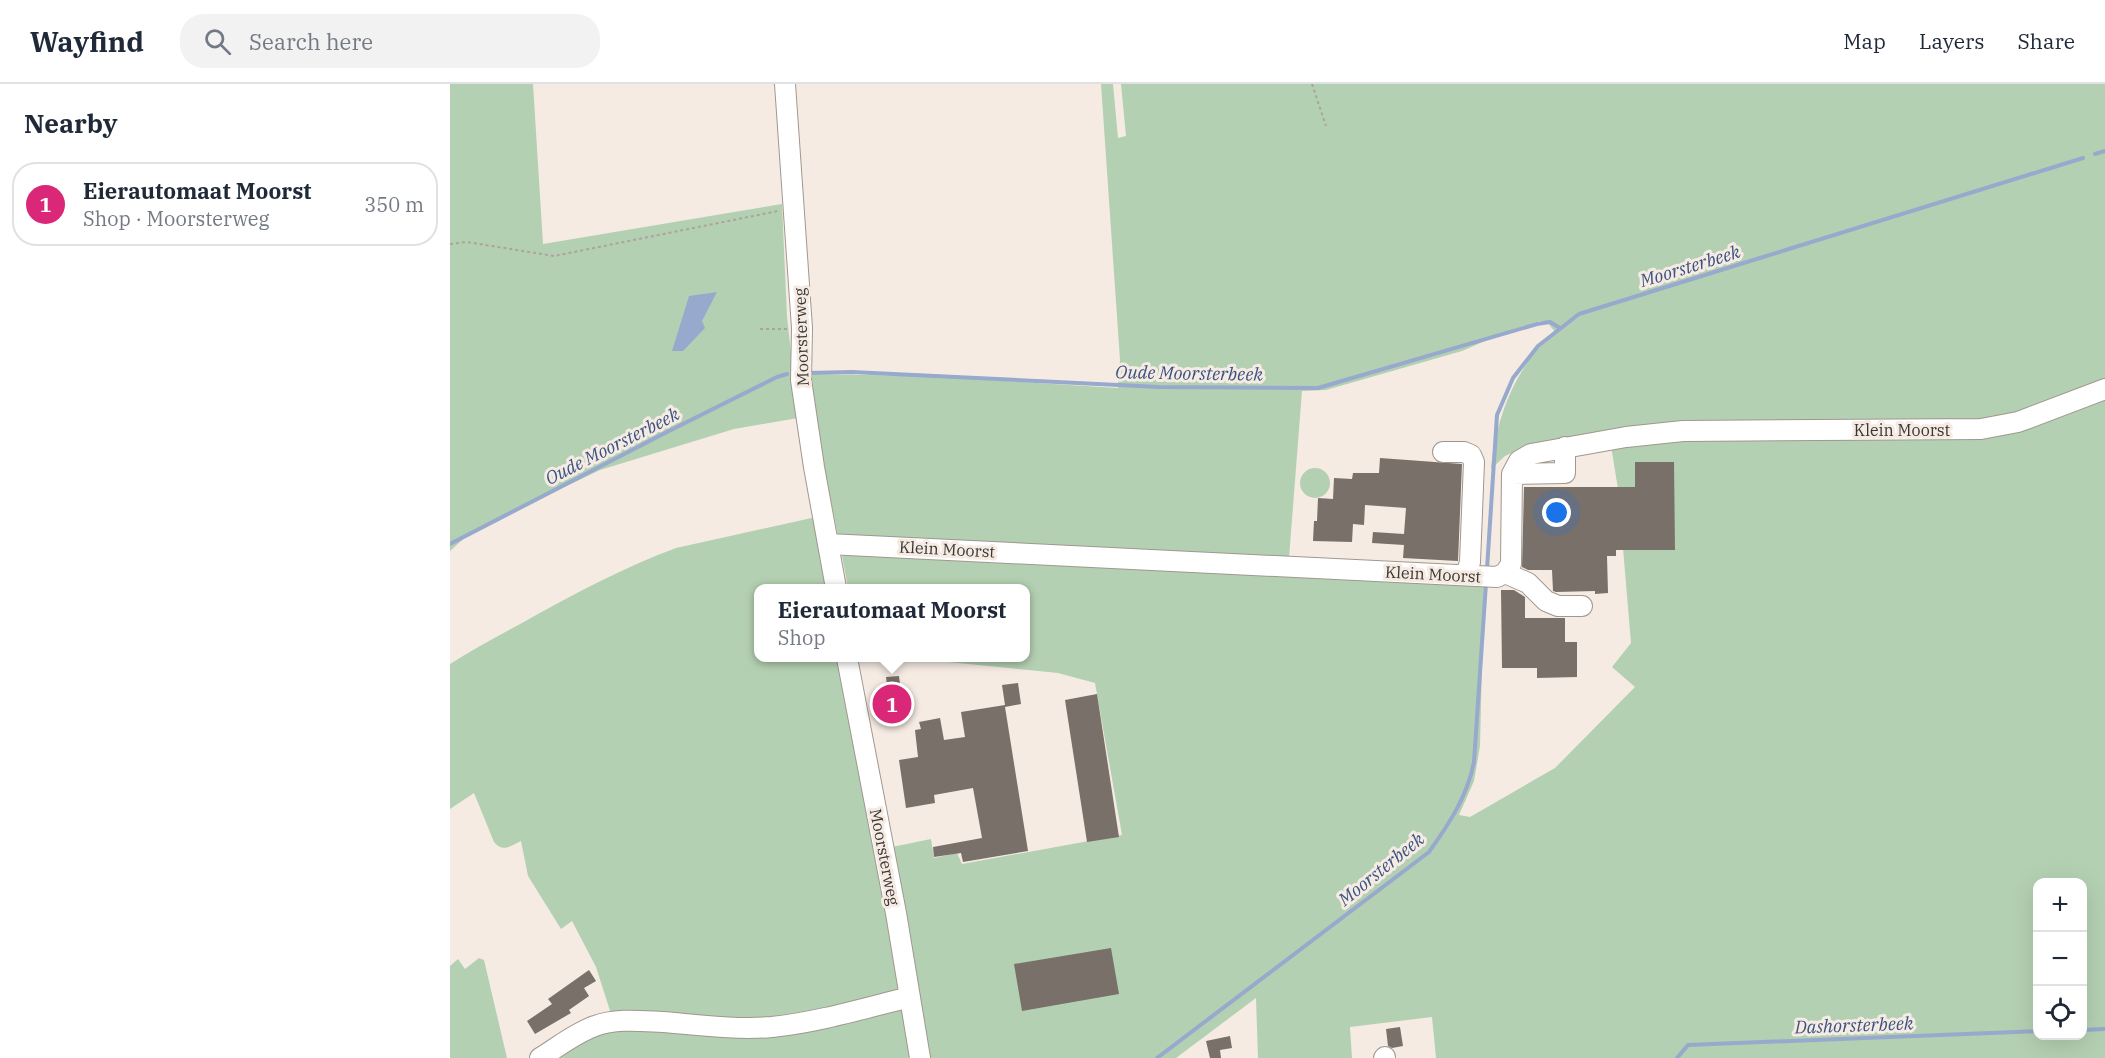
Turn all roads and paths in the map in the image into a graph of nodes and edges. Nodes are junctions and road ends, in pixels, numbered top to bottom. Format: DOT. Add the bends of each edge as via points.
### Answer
graph roads {
  1 [pos="785,84"];
  2 [pos="1312,84"];
  3 [pos="1326,126"];
  4 [pos="794,208"];
  5 [pos="450,244"];
  6 [pos="801,328"];
  7 [pos="760,329"];
  8 [pos="2105,389"];
  9 [pos="1443,452"];
  10 [pos="828,544"];
  11 [pos="1505,573"];
  12 [pos="1467,575"];
  13 [pos="835,584"];
  14 [pos="1582,606"];
  15 [pos="848,662"];
  16 [pos="910,997"];
  17 [pos="540,1058"];
  18 [pos="920,1058"];
  1 -- 4 [label="street, Moorsterweg"];
  2 -- 3 [label="path"];
  4 -- 5 [label="path" via="554,256 467,242"];
  4 -- 6 [label="street, Moorsterweg"];
  6 -- 7 [label="path"];
  6 -- 10 [label="street, Moorsterweg" via="801,380"];
  8 -- 11 [label="street, Klein Moorst" via="2018,422 1981,429 1683,431 1531,454 1519,461 1512,474 1511,564"];
  9 -- 12 [label="street" via="1464,452 1474,462"];
  10 -- 12 [label="street, Klein Moorst"];
  10 -- 13 [label="street, Moorsterweg"];
  11 -- 12 [label="street, Klein Moorst" via="1497,577"];
  11 -- 14 [label="street" via="1528,582 1546,601 1558,606"];
  15 -- 16 [label="street, Moorsterweg"];
  16 -- 17 [label="street" via="770,1027 640,1020 603,1024 581,1032"];
  16 -- 18 [label="street, Moorsterweg"];
}
